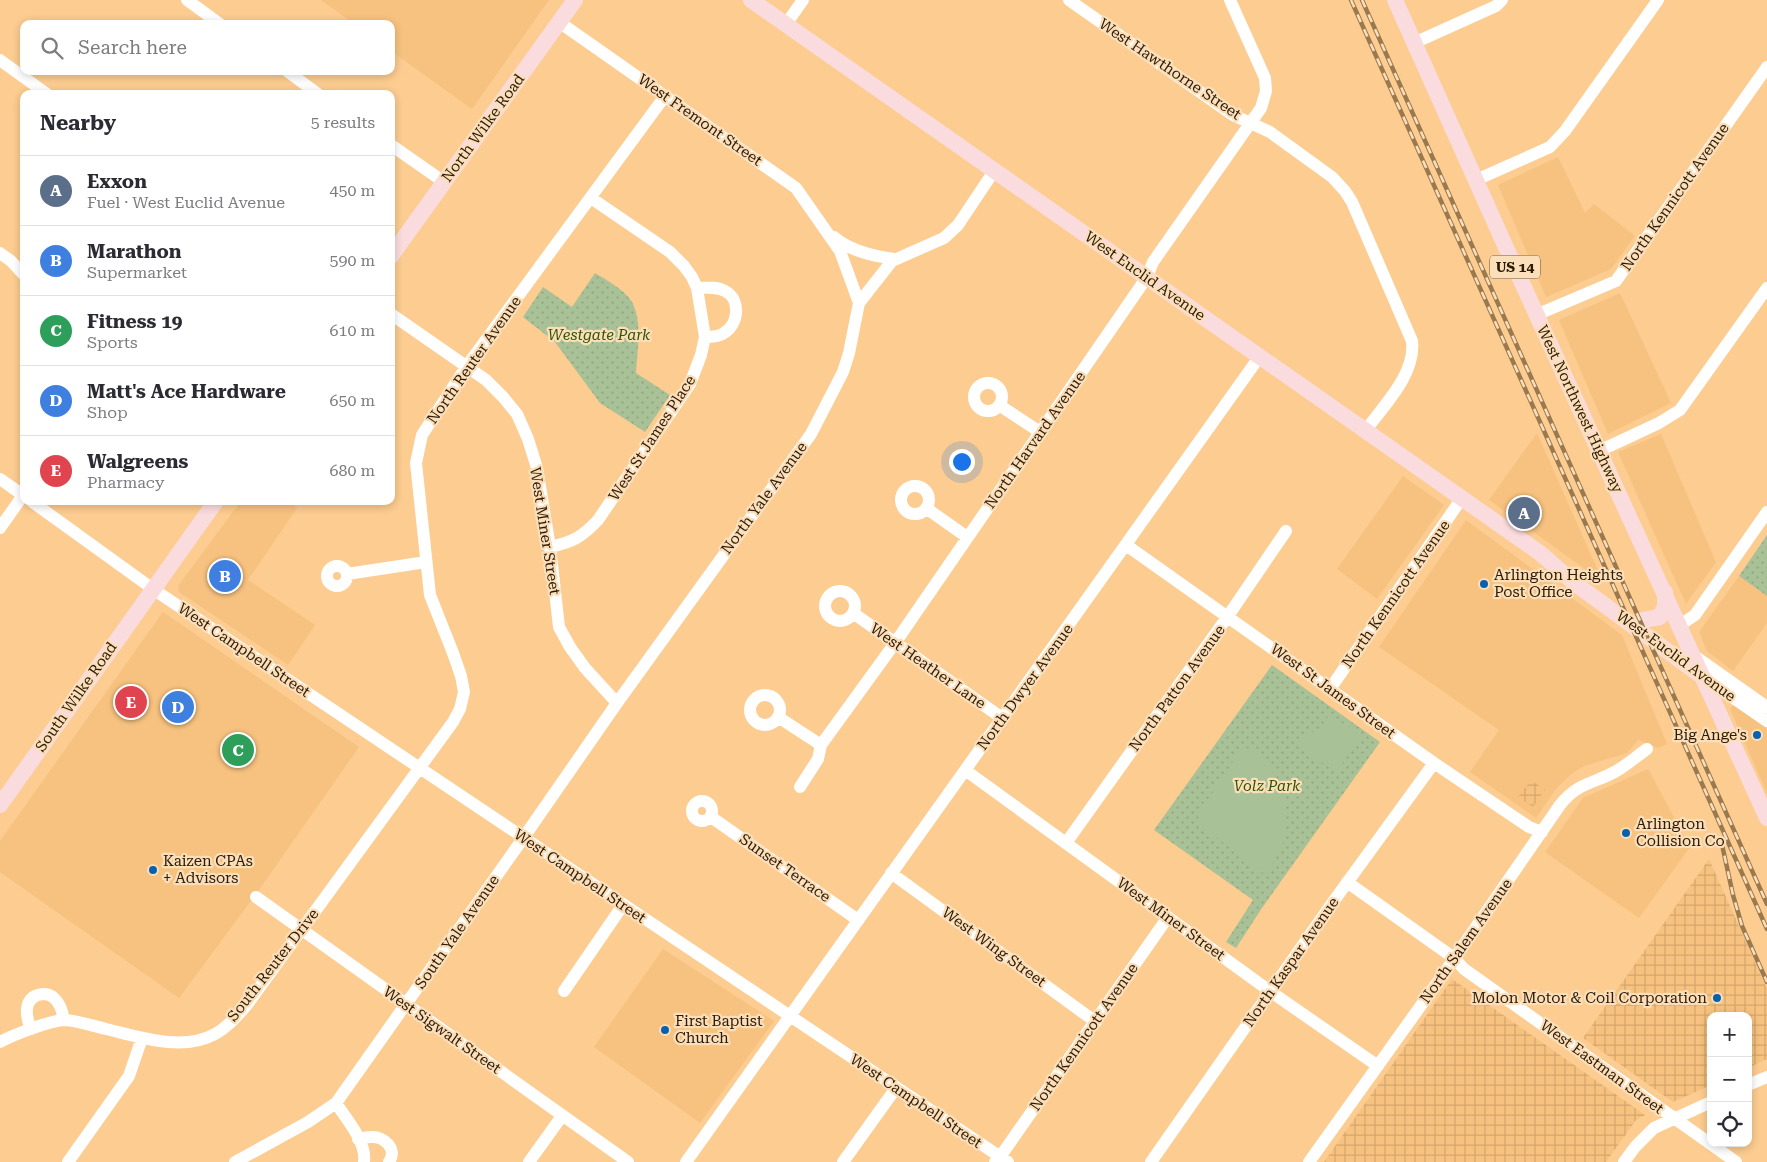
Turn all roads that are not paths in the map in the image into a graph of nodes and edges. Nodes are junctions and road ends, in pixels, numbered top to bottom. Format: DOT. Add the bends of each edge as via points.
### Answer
graph roads {
  1 [pos="187,0"];
  2 [pos="574,0"];
  3 [pos="751,0"];
  4 [pos="803,0"];
  5 [pos="1069,0"];
  6 [pos="1230,0"];
  7 [pos="1395,0"];
  8 [pos="1502,0"];
  9 [pos="1658,0"];
  10 [pos="214,20"];
  11 [pos="559,22"];
  12 [pos="786,24"];
  13 [pos="1414,43"];
  14 [pos="0,60"];
  15 [pos="1767,67"];
  16 [pos="20,74"];
  17 [pos="21,75"];
  18 [pos="292,75"];
  19 [pos="41,90"];
  20 [pos="311,90"];
  21 [pos="665,96"];
  22 [pos="1252,123"];
  23 [pos="395,148"];
  24 [pos="994,171"];
  25 [pos="1476,180"];
  26 [pos="444,182"];
  27 [pos="592,198"];
  28 [pos="828,232"];
  29 [pos="395,250"];
  30 [pos="0,253"];
  31 [pos="894,259"];
  32 [pos="20,271"];
  33 [pos="1147,277"];
  34 [pos="697,288"];
  35 [pos="1767,288"];
  36 [pos="859,303"];
  37 [pos="1536,315"];
  38 [pos="395,317"];
  39 [pos="705,337"];
  40 [pos="1260,356"];
  41 [pos="466,367"];
  42 [pos="1000,405"];
  43 [pos="1366,430"];
  44 [pos="1040,432"];
  45 [pos="1599,451"];
  46 [pos="0,479"];
  47 [pos="20,493"];
  48 [pos="1462,498"];
  49 [pos="20,503"];
  50 [pos="36,505"];
  51 [pos="213,505"];
  52 [pos="926,508"];
  53 [pos="1767,512"];
  54 [pos="0,528"];
  55 [pos="1286,531"];
  56 [pos="967,538"];
  57 [pos="1126,545"];
  58 [pos="550,547"];
  59 [pos="1540,552"];
  60 [pos="426,562"];
  61 [pos="348,574"];
  62 [pos="153,589"];
  63 [pos="1664,592"];
  64 [pos="853,613"];
  65 [pos="1228,616"];
  66 [pos="1643,620"];
  67 [pos="1680,625"];
  68 [pos="895,643"];
  69 [pos="1692,655"];
  70 [pos="1703,677"];
  71 [pos="1330,689"];
  72 [pos="617,703"];
  73 [pos="1767,707"];
  74 [pos="778,717"];
  75 [pos="1002,718"];
  76 [pos="1767,721"];
  77 [pos="821,744"];
  78 [pos="1647,749"];
  79 [pos="1434,763"];
  80 [pos="419,769"];
  81 [pos="965,770"];
  82 [pos="800,788"];
  83 [pos="0,805"];
  84 [pos="711,816"];
  85 [pos="1767,818"];
  86 [pos="1542,832"];
  87 [pos="524,837"];
  88 [pos="1066,843"];
  89 [pos="892,873"];
  90 [pos="1347,882"];
  91 [pos="256,897"];
  92 [pos="623,905"];
  93 [pos="1168,918"];
  94 [pos="858,920"];
  95 [pos="302,930"];
  96 [pos="1454,958"];
  97 [pos="564,991"];
  98 [pos="1271,992"];
  99 [pos="405,1004"];
  100 [pos="789,1017"];
  101 [pos="64,1020"];
  102 [pos="1096,1022"];
  103 [pos="31,1029"];
  104 [pos="142,1038"];
  105 [pos="0,1042"];
  106 [pos="1378,1066"];
  107 [pos="1767,1077"];
  108 [pos="1752,1084"];
  109 [pos="896,1088"];
  110 [pos="336,1103"];
  111 [pos="1707,1104"];
  112 [pos="562,1116"];
  113 [pos="1674,1118"];
  114 [pos="358,1139"];
  115 [pos="1001,1160"];
  116 [pos="68,1162"];
  117 [pos="235,1162"];
  118 [pos="364,1162"];
  119 [pos="389,1162"];
  120 [pos="530,1162"];
  121 [pos="628,1162"];
  122 [pos="686,1162"];
  123 [pos="843,1162"];
  124 [pos="1151,1162"];
  125 [pos="1309,1162"];
  126 [pos="1624,1162"];
  127 [pos="1736,1162"];
  1 -- 10 [label="street"];
  2 -- 11 [label="main road, North Wilke Road"];
  3 -- 12 [label="main road, West Euclid Avenue"];
  4 -- 12 [label="street"];
  5 -- 22 [label="street, West Hawthorne Street" via="1233,115"];
  6 -- 22 [label="street, North Harvard Avenue" via="1265,78 1266,91"];
  7 -- 13 [label="main road, West Northwest Highway / US 14"];
  8 -- 13 [label="street" via="1496,6"];
  9 -- 25 [label="street" via="1565,131 1550,147"];
  11 -- 21 [label="street, West Fremont Street"];
  11 -- 26 [label="main road, North Wilke Road"];
  12 -- 24 [label="main road, West Euclid Avenue"];
  13 -- 25 [label="main road, West Northwest Highway / US 14"];
  14 -- 16 [label="street"];
  15 -- 37 [label="street, North Kennicott Avenue" via="1616,281"];
  17 -- 19 [label="street"];
  18 -- 20 [label="street"];
  21 -- 27 [label="street, North Reuter Avenue"];
  21 -- 28 [label="street, West Fremont Street" via="796,188"];
  22 -- 33 [label="street, North Harvard Avenue" via="1153,262"];
  22 -- 43 [label="street, West Hawthorne Street" via="1332,177 1345,191 1412,341 1407,373"];
  23 -- 26 [label="street"];
  24 -- 31 [label="street, North Yale Avenue" via="958,225 944,238"];
  24 -- 33 [label="main road, West Euclid Avenue"];
  25 -- 37 [label="main road, West Northwest Highway / US 14"];
  26 -- 29 [label="main road, North Wilke Road"];
  27 -- 34 [label="street, West St James Place" via="670,252 684,266"];
  27 -- 41 [label="street, North Reuter Avenue"];
  28 -- 31 [label="street, West Fremont Street" via="857,250"];
  28 -- 36 [label="street, West Fremont Street" via="840,251"];
  30 -- 32 [label="street"];
  31 -- 36 [label="street, North Yale Avenue"];
  33 -- 40 [label="main road, West Euclid Avenue"];
  33 -- 44 [label="street, North Harvard Avenue"];
  34 -- 39 [label="street, West St James Place"];
  34 -- 39 [label="street" via="724,290 733,297 736,306 736,317 725,333"];
  35 -- 45 [label="street" via="1680,410"];
  36 -- 72 [label="street, North Yale Avenue" via="843,372 811,434"];
  37 -- 45 [label="main road, West Northwest Highway / US 14"];
  38 -- 41 [label="street, West Miner Street"];
  39 -- 58 [label="street, West St James Place" via="690,384 598,520 575,540"];
  40 -- 43 [label="main road, West Euclid Avenue"];
  40 -- 57 [label="street, North Dwyer Avenue"];
  41 -- 58 [label="street, West Miner Street" via="486,380 517,414 537,468"];
  41 -- 60 [label="street, North Reuter Avenue" via="422,435 418,449 416,463"];
  42 -- 44 [label="street"];
  43 -- 48 [label="main road, West Euclid Avenue"];
  44 -- 56 [label="street, North Harvard Avenue"];
  45 -- 63 [label="main road, West Northwest Highway / US 14"];
  46 -- 47 [label="street, West Campbell Street"];
  48 -- 59 [label="main road, West Euclid Avenue"];
  48 -- 71 [label="street, North Kennicott Avenue"];
  49 -- 54 [label="street"];
  50 -- 62 [label="street, West Campbell Street"];
  51 -- 62 [label="main road"];
  52 -- 56 [label="street"];
  53 -- 67 [label="street" via="1694,615"];
  55 -- 65 [label="street, North Patton Avenue"];
  56 -- 68 [label="street, North Harvard Avenue"];
  57 -- 65 [label="street, West St James Street"];
  57 -- 75 [label="street, North Dwyer Avenue"];
  58 -- 72 [label="street, West Miner Street" via="559,627 585,668"];
  59 -- 66 [label="main road, West Euclid Avenue" via="1572,570"];
  59 -- 70 [label="main road, West Euclid Avenue" via="1573,582"];
  60 -- 61 [label="street"];
  60 -- 80 [label="street, North Reuter Avenue" via="430,595 453,652 464,692 453,722"];
  62 -- 80 [label="street, West Campbell Street"];
  62 -- 83 [label="main road, South Wilke Road"];
  63 -- 66 [label="main road" via="1665,606 1660,617"];
  63 -- 67 [label="main road, West Northwest Highway / US 14"];
  64 -- 68 [label="street, West Heather Lane"];
  65 -- 71 [label="street, West St James Street"];
  65 -- 88 [label="street, North Patton Avenue"];
  66 -- 69 [label="main road, West Euclid Avenue"];
  67 -- 69 [label="main road, West Northwest Highway / US 14"];
  68 -- 75 [label="street, West Heather Lane"];
  68 -- 77 [label="street, North Harvard Avenue"];
  69 -- 70 [label="main road, West Northwest Highway / US 14"];
  69 -- 73 [label="street, West Euclid Avenue"];
  70 -- 76 [label="street, West Euclid Avenue"];
  70 -- 85 [label="main road, West Northwest Highway / US 14"];
  71 -- 79 [label="street, West St James Street"];
  72 -- 87 [label="street, North Yale Avenue"];
  74 -- 77 [label="street"];
  75 -- 81 [label="street, North Dwyer Avenue"];
  77 -- 82 [label="street, North Harvard Avenue" via="818,759"];
  78 -- 86 [label="street, North Salem Avenue" via="1617,770 1586,783 1568,796"];
  79 -- 86 [label="street, West St James Street" via="1497,807"];
  79 -- 90 [label="street, North Kaspar Avenue"];
  80 -- 87 [label="street, West Campbell Street"];
  80 -- 95 [label="street, South Reuter Drive"];
  81 -- 88 [label="street, West Miner Street"];
  81 -- 89 [label="street, North Dwyer Avenue"];
  84 -- 94 [label="street, Sunset Terrace"];
  86 -- 96 [label="street, North Salem Avenue"];
  87 -- 92 [label="street, West Campbell Street"];
  87 -- 99 [label="street, South Yale Avenue"];
  88 -- 93 [label="street, West Miner Street"];
  89 -- 94 [label="street, North Dwyer Avenue"];
  89 -- 102 [label="street, West Wing Street"];
  90 -- 96 [label="street, West Eastman Street"];
  90 -- 98 [label="street, North Kaspar Avenue"];
  91 -- 95 [label="street, West Sigwalt Street"];
  92 -- 97 [label="street"];
  92 -- 100 [label="street, West Campbell Street"];
  93 -- 98 [label="street, West Miner Street"];
  93 -- 102 [label="street, North Kennicott Avenue"];
  94 -- 100 [label="street, North Dwyer Avenue"];
  95 -- 99 [label="street, West Sigwalt Street"];
  95 -- 104 [label="street, South Reuter Drive" via="246,1006 231,1023 214,1035 172,1042"];
  96 -- 106 [label="street, North Salem Avenue"];
  96 -- 113 [label="street, West Eastman Street" via="1464,969"];
  98 -- 106 [label="street, West Miner Street"];
  98 -- 124 [label="street, North Kaspar Avenue"];
  99 -- 110 [label="street, South Yale Avenue"];
  99 -- 112 [label="street, West Sigwalt Street"];
  100 -- 109 [label="street, West Campbell Street"];
  100 -- 122 [label="street, North Dwyer Avenue"];
  101 -- 103 [label="street, South Reuter Drive"];
  101 -- 103 [label="street" via="54,997 41,994 27,1005"];
  101 -- 104 [label="street, South Reuter Drive"];
  102 -- 115 [label="street, North Kennicott Avenue"];
  103 -- 105 [label="street, South Reuter Drive"];
  104 -- 116 [label="street" via="129,1076"];
  106 -- 125 [label="street, North Salem Avenue"];
  107 -- 108 [label="street"];
  109 -- 115 [label="street, West Campbell Street"];
  109 -- 123 [label="street"];
  110 -- 114 [label="street"];
  110 -- 117 [label="street, South Yale Avenue"];
  111 -- 113 [label="street"];
  112 -- 120 [label="street"];
  112 -- 121 [label="street, West Sigwalt Street"];
  113 -- 126 [label="street" via="1654,1128"];
  113 -- 127 [label="street, West Eastman Street"];
  114 -- 118 [label="street"];
  114 -- 119 [label="street" via="373,1136 385,1140 392,1149"];
}
